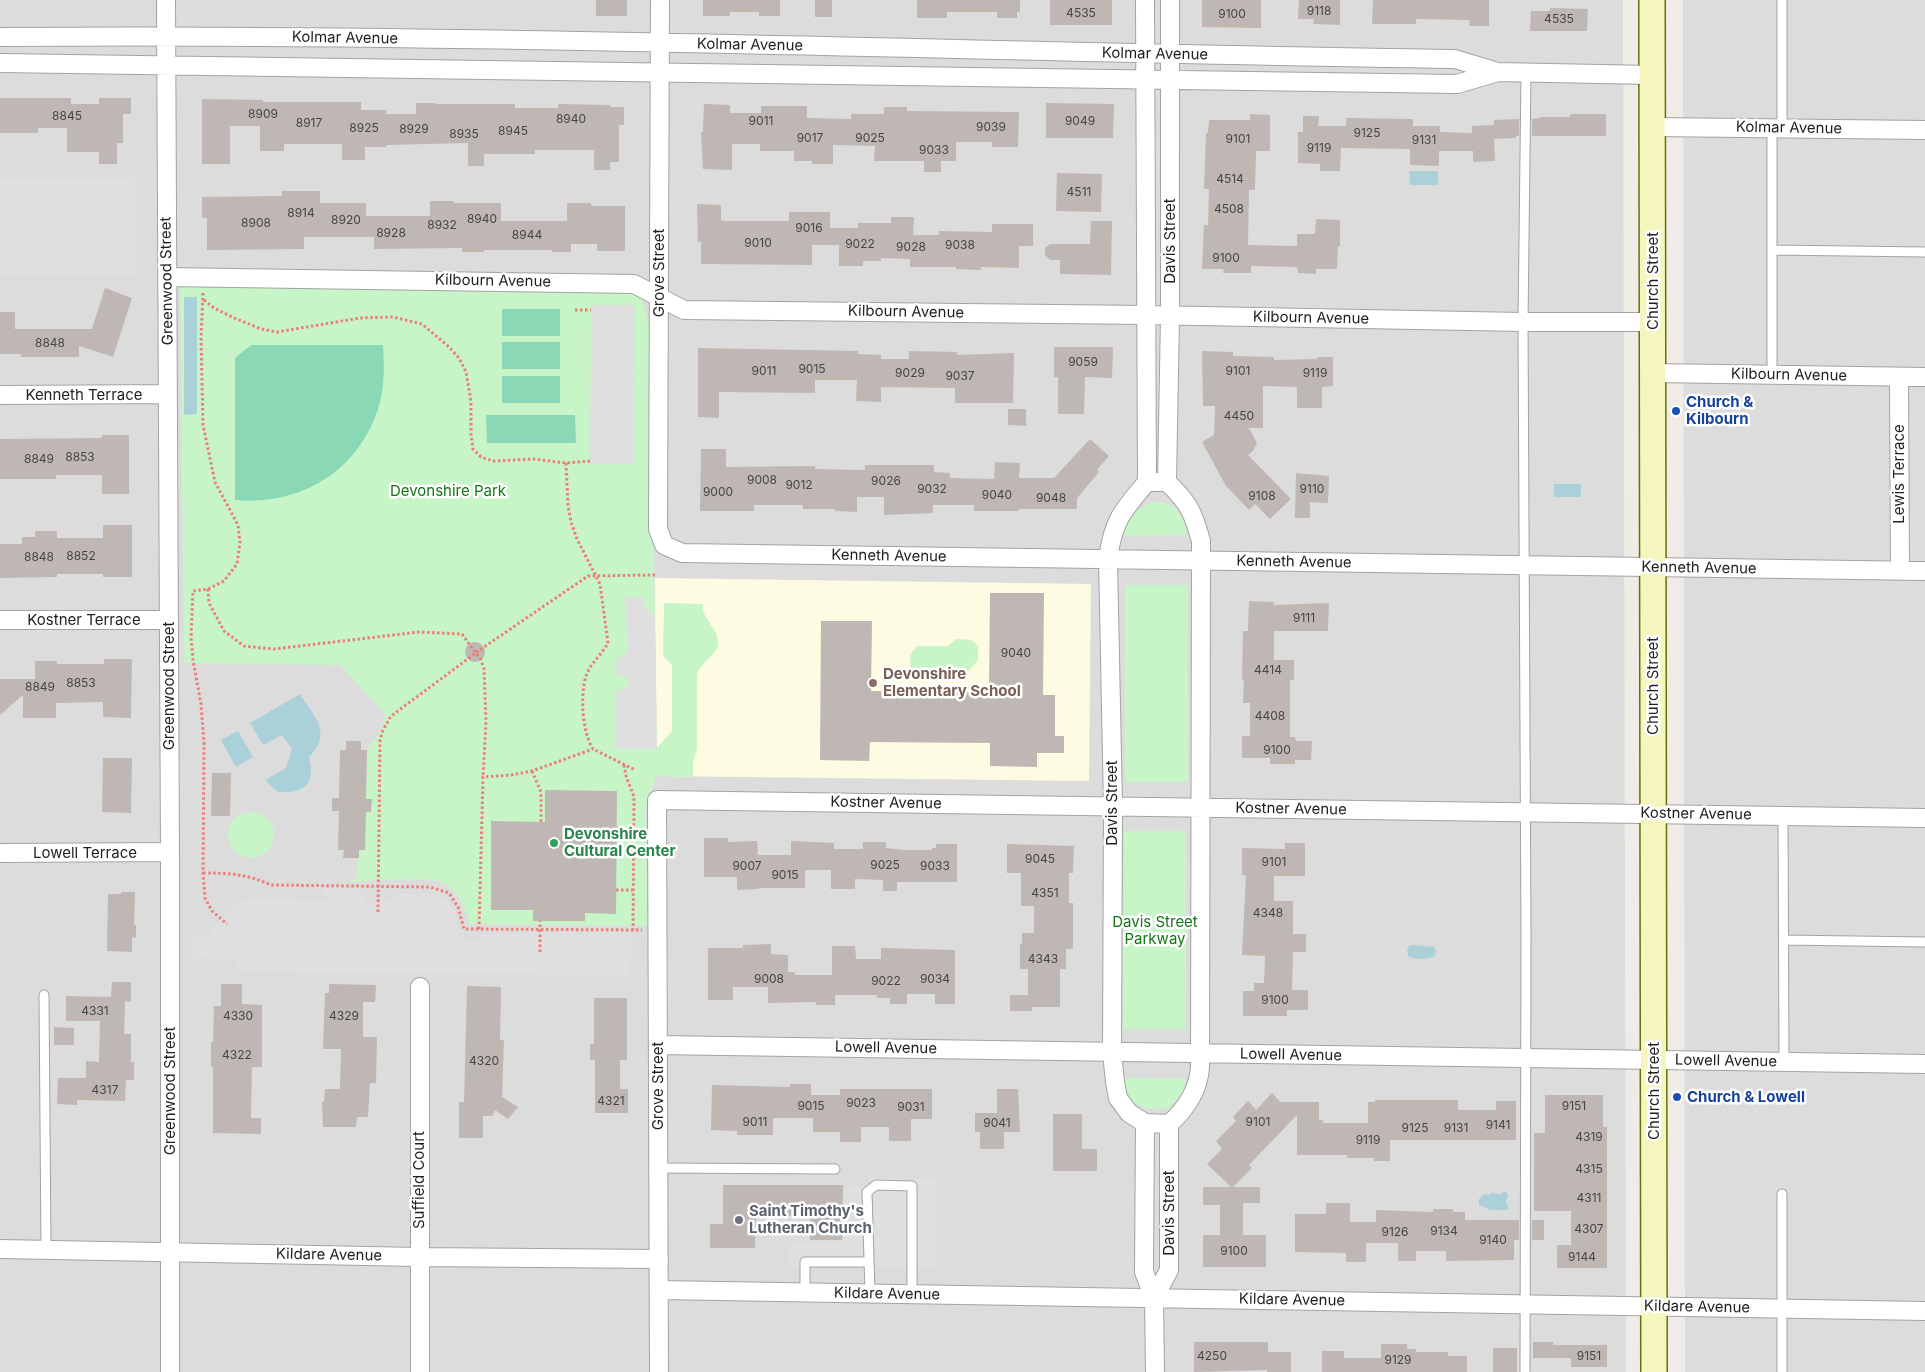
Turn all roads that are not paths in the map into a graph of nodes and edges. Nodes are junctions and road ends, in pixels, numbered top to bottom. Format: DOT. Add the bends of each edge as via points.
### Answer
graph roads {
  1 [pos="166,0"];
  2 [pos="660,0"];
  3 [pos="1145,0"];
  4 [pos="1170,0"];
  5 [pos="1652,0"];
  6 [pos="1782,0"];
  7 [pos="166,36"];
  8 [pos="0,37"];
  9 [pos="660,43"];
  10 [pos="1145,54"];
  11 [pos="1170,55"];
  12 [pos="0,63"];
  13 [pos="166,66"];
  14 [pos="659,72"];
  15 [pos="1498,72"];
  16 [pos="1526,73"];
  17 [pos="1652,76"];
  18 [pos="1145,80"];
  19 [pos="1171,81"];
  20 [pos="1653,127"];
  21 [pos="1777,128"];
  22 [pos="1925,130"];
  23 [pos="1773,250"];
  24 [pos="1925,252"];
  25 [pos="167,277"];
  26 [pos="658,297"];
  27 [pos="1147,315"];
  28 [pos="1170,316"];
  29 [pos="1523,322"];
  30 [pos="1653,322"];
  31 [pos="1653,373"];
  32 [pos="1772,374"];
  33 [pos="1899,377"];
  34 [pos="1925,377"];
  35 [pos="168,394"];
  36 [pos="0,395"];
  37 [pos="1147,482"];
  38 [pos="1167,482"];
  39 [pos="664,545"];
  40 [pos="1108,559"];
  41 [pos="1201,560"];
  42 [pos="1524,565"];
  43 [pos="1653,567"];
  44 [pos="1900,570"];
  45 [pos="1925,571"];
  46 [pos="0,620"];
  47 [pos="169,620"];
  48 [pos="657,800"];
  49 [pos="1113,806"];
  50 [pos="1201,808"];
  51 [pos="1525,812"];
  52 [pos="1653,814"];
  53 [pos="1783,816"];
  54 [pos="1925,818"];
  55 [pos="170,852"];
  56 [pos="0,853"];
  57 [pos="1784,940"];
  58 [pos="1925,942"];
  59 [pos="420,987"];
  60 [pos="44,995"];
  61 [pos="658,1045"];
  62 [pos="1112,1052"];
  63 [pos="1201,1053"];
  64 [pos="1525,1058"];
  65 [pos="1654,1060"];
  66 [pos="1784,1062"];
  67 [pos="1925,1064"];
  68 [pos="1145,1123"];
  69 [pos="1169,1124"];
  70 [pos="658,1168"];
  71 [pos="836,1169"];
  72 [pos="1782,1194"];
  73 [pos="0,1249"];
  74 [pos="46,1250"];
  75 [pos="170,1252"];
  76 [pos="419,1257"];
  77 [pos="659,1259"];
  78 [pos="869,1262"];
  79 [pos="659,1290"];
  80 [pos="804,1292"];
  81 [pos="870,1293"];
  82 [pos="912,1294"];
  83 [pos="1154,1298"];
  84 [pos="1525,1304"];
  85 [pos="1654,1306"];
  86 [pos="1782,1309"];
  87 [pos="1925,1311"];
  88 [pos="170,1372"];
  89 [pos="420,1372"];
  90 [pos="659,1372"];
  91 [pos="1155,1372"];
  92 [pos="1525,1372"];
  93 [pos="1654,1372"];
  94 [pos="1782,1372"];
  1 -- 7 [label="street, Greenwood Street"];
  2 -- 9 [label="street, Grove Street"];
  3 -- 10 [label="street, Davis Street"];
  4 -- 11 [label="street, Davis Street"];
  5 -- 17 [label="street, Church Street"];
  6 -- 21 [label="lane"];
  7 -- 8 [label="street, Kolmar Avenue"];
  7 -- 9 [label="street, Kolmar Avenue"];
  7 -- 13 [label="street, Greenwood Street"];
  9 -- 10 [label="street, Kolmar Avenue"];
  9 -- 14 [label="street, Grove Street"];
  10 -- 11 [label="street, Kolmar Avenue"];
  10 -- 18 [label="street, Davis Street"];
  11 -- 15 [label="street, Kolmar Avenue" via="1455,59"];
  11 -- 19 [label="street, Davis Street"];
  12 -- 13 [label="street, Kolmar Avenue"];
  13 -- 14 [label="street, Kolmar Avenue"];
  13 -- 25 [label="street, Greenwood Street"];
  14 -- 18 [label="street, Kolmar Avenue"];
  14 -- 26 [label="street, Grove Street"];
  15 -- 16 [label="street, Kolmar Avenue"];
  15 -- 19 [label="street, Kolmar Avenue" via="1457,84"];
  16 -- 17 [label="street, Kolmar Avenue"];
  16 -- 29 [label="lane"];
  17 -- 20 [label="street, Church Street"];
  18 -- 19 [label="street, Kolmar Avenue"];
  18 -- 27 [label="street, Davis Street"];
  19 -- 28 [label="street, Davis Street"];
  20 -- 21 [label="street, Kolmar Avenue"];
  20 -- 30 [label="street, Church Street"];
  21 -- 22 [label="street, Kolmar Avenue"];
  21 -- 23 [label="lane"];
  23 -- 24 [label="lane"];
  23 -- 32 [label="lane"];
  25 -- 26 [label="street, Kilbourn Avenue" via="634,284"];
  25 -- 35 [label="street, Greenwood Street"];
  26 -- 27 [label="street, Kilbourn Avenue" via="684,310"];
  26 -- 39 [label="street, Grove Street" via="658,529"];
  27 -- 28 [label="street, Kilbourn Avenue"];
  27 -- 37 [label="street, Davis Street"];
  28 -- 29 [label="street, Kilbourn Avenue"];
  28 -- 38 [label="street, Davis Street"];
  29 -- 30 [label="street, Kilbourn Avenue"];
  29 -- 42 [label="lane"];
  30 -- 31 [label="street, Church Street"];
  31 -- 32 [label="street, Kilbourn Avenue"];
  31 -- 43 [label="street, Church Street"];
  32 -- 33 [label="street, Kilbourn Avenue"];
  33 -- 34 [label="street, Kilbourn Avenue"];
  33 -- 44 [label="street, Lewis Terrace"];
  35 -- 36 [label="street, Kenneth Terrace"];
  35 -- 47 [label="street, Greenwood Street"];
  37 -- 38 [label="street"];
  37 -- 40 [label="street, Davis Street" via="1116,520"];
  38 -- 41 [label="street" via="1185,500 1195,519 1201,540"];
  39 -- 40 [label="street, Kenneth Avenue" via="682,553"];
  40 -- 41 [label="street, Kenneth Avenue"];
  40 -- 49 [label="street, Davis Street"];
  41 -- 42 [label="street, Kenneth Avenue"];
  41 -- 50 [label="street"];
  42 -- 43 [label="street, Kenneth Avenue"];
  42 -- 51 [label="lane"];
  43 -- 44 [label="street, Kenneth Avenue"];
  43 -- 52 [label="street, Church Street"];
  44 -- 45 [label="street, Kenneth Avenue"];
  46 -- 47 [label="street, Kostner Terrace"];
  47 -- 55 [label="street, Greenwood Street"];
  48 -- 49 [label="street, Kostner Avenue"];
  48 -- 61 [label="street, Grove Street"];
  49 -- 50 [label="street, Kostner Avenue"];
  49 -- 62 [label="street, Davis Street"];
  50 -- 51 [label="street, Kostner Avenue"];
  50 -- 63 [label="street"];
  51 -- 52 [label="street, Kostner Avenue"];
  51 -- 64 [label="lane"];
  52 -- 53 [label="street, Kostner Avenue"];
  52 -- 65 [label="street, Church Street"];
  53 -- 54 [label="street, Kostner Avenue"];
  53 -- 57 [label="lane"];
  55 -- 56 [label="street, Lowell Terrace"];
  55 -- 75 [label="street, Greenwood Street"];
  57 -- 58 [label="lane"];
  57 -- 66 [label="lane"];
  59 -- 76 [label="street, Suffield Court"];
  60 -- 74 [label="lane"];
  61 -- 62 [label="street, Lowell Avenue"];
  61 -- 70 [label="street, Grove Street"];
  62 -- 63 [label="street, Lowell Avenue"];
  62 -- 68 [label="street, Davis Street" via="1118,1098 1129,1113"];
  63 -- 64 [label="street, Lowell Avenue"];
  63 -- 69 [label="street" via="1193,1094 1182,1113"];
  64 -- 65 [label="street, Lowell Avenue"];
  64 -- 84 [label="lane"];
  65 -- 66 [label="street, Lowell Avenue"];
  65 -- 85 [label="street, Church Street"];
  66 -- 67 [label="street, Lowell Avenue"];
  68 -- 69 [label="street"];
  68 -- 83 [label="street, Davis Street" via="1144,1272"];
  69 -- 83 [label="street, Davis Street" via="1168,1270"];
  70 -- 71 [label="lane"];
  70 -- 77 [label="street, Grove Street"];
  72 -- 86 [label="lane"];
  73 -- 74 [label="street, Kildare Avenue"];
  74 -- 75 [label="street, Kildare Avenue"];
  75 -- 76 [label="street, Kildare Avenue"];
  75 -- 88 [label="street, Greenwood Street"];
  76 -- 77 [label="street, Kildare Avenue"];
  76 -- 89 [label="street, Suffield Court"];
  77 -- 79 [label="street, Grove Street"];
  78 -- 80 [label="lane" via="805,1262"];
  78 -- 81 [label="lane"];
  78 -- 82 [label="lane" via="868,1192 876,1185 912,1186"];
  79 -- 80 [label="street, Kildare Avenue"];
  79 -- 90 [label="street, Grove Street"];
  80 -- 81 [label="street, Kildare Avenue"];
  81 -- 82 [label="street, Kildare Avenue"];
  82 -- 83 [label="street, Kildare Avenue"];
  83 -- 84 [label="street, Kildare Avenue"];
  83 -- 91 [label="street, Davis Street"];
  84 -- 85 [label="street, Kildare Avenue"];
  84 -- 92 [label="lane"];
  85 -- 86 [label="street, Kildare Avenue"];
  85 -- 93 [label="street, Church Street"];
  86 -- 87 [label="street, Kildare Avenue"];
  86 -- 94 [label="lane"];
}
